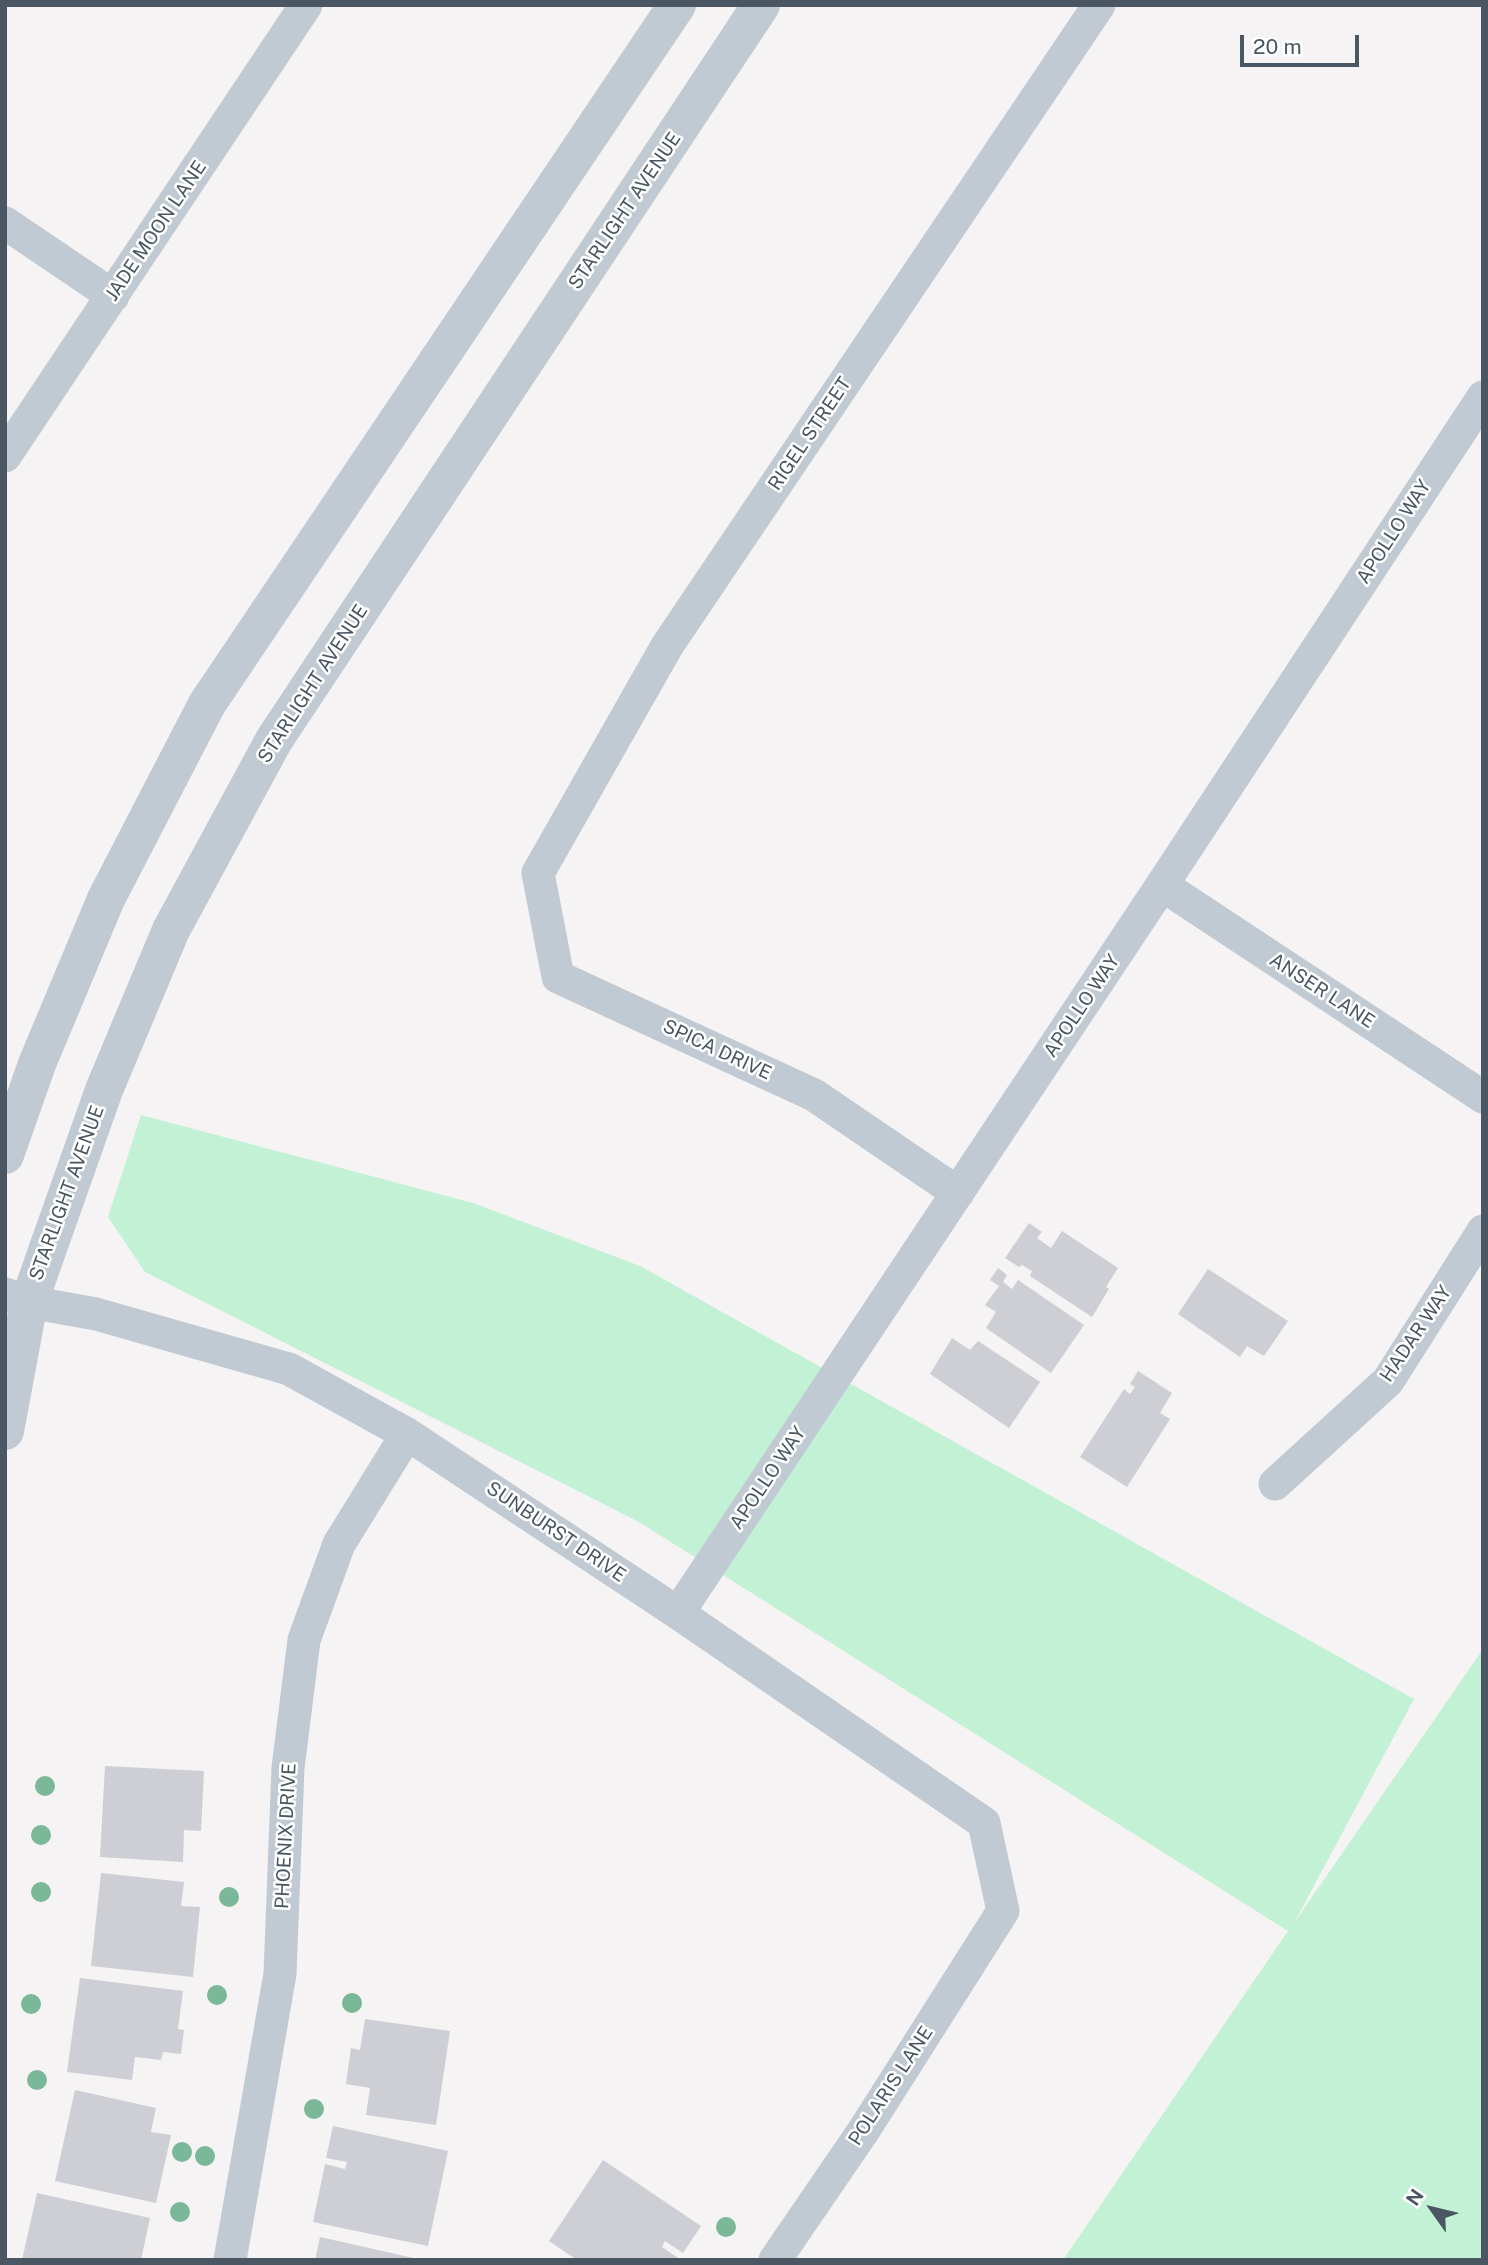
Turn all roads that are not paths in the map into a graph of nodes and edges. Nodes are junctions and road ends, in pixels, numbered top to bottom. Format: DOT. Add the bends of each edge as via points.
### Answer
graph roads {
  1 [pos="306,5"];
  2 [pos="677,5"];
  3 [pos="761,5"];
  4 [pos="1098,5"];
  5 [pos="5,223"];
  6 [pos="113,296"];
  7 [pos="1483,397"];
  8 [pos="5,456"];
  9 [pos="538,873"];
  10 [pos="1162,885"];
  11 [pos="1483,1097"];
  12 [pos="5,1155"];
  13 [pos="958,1192"];
  14 [pos="1483,1231"];
  15 [pos="17,1298"];
  16 [pos="5,1431"];
  17 [pos="407,1434"];
  18 [pos="1275,1484"];
  19 [pos="678,1612"];
  20 [pos="1003,1911"];
  21 [pos="230,2260"];
  22 [pos="775,2260"];
  1 -- 6 [label="street, JADE MOON LANE"];
  2 -- 12 [label="street" via="207,704 106,899 37,1064"];
  3 -- 15 [label="street, STARLIGHT AVENUE" via="274,740 171,930"];
  4 -- 9 [label="street, RIGEL STREET" via="667,646"];
  5 -- 6 [label="street"];
  6 -- 8 [label="street, JADE MOON LANE"];
  7 -- 10 [label="street, APOLLO WAY"];
  9 -- 13 [label="street, SPICA DRIVE" via="558,977 814,1095"];
  10 -- 11 [label="street, ANSER LANE"];
  10 -- 13 [label="street, APOLLO WAY"];
  13 -- 19 [label="street, APOLLO WAY"];
  14 -- 18 [label="street, HADAR WAY" via="1388,1381"];
  15 -- 16 [label="street, STARLIGHT AVENUE"];
  15 -- 17 [label="street, SUNBURST DRIVE" via="96,1314 289,1369"];
  17 -- 19 [label="street, SUNBURST DRIVE"];
  17 -- 21 [label="street, PHOENIX DRIVE" via="339,1544 304,1640 288,1768 280,1974"];
  19 -- 20 [label="street, SUNBURST DRIVE" via="984,1823"];
  20 -- 22 [label="street, POLARIS LANE"];
}
